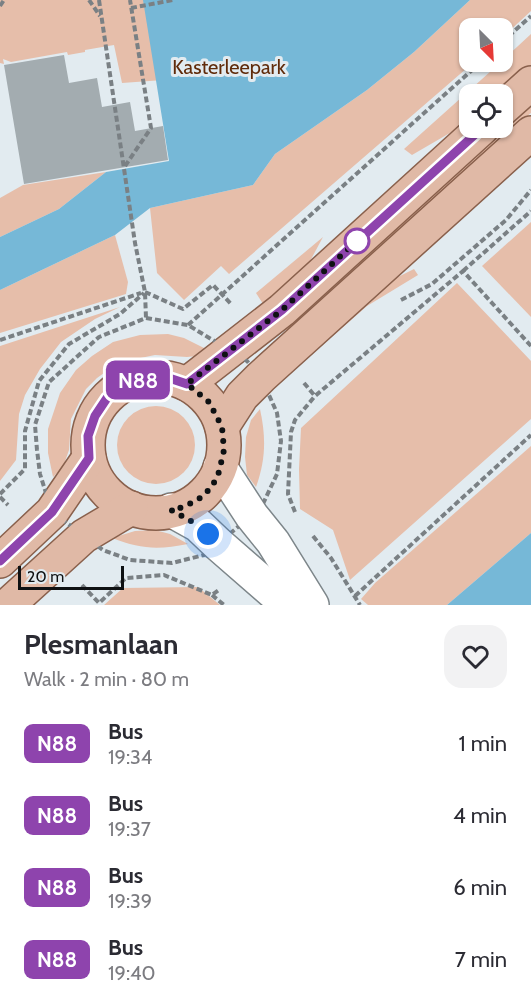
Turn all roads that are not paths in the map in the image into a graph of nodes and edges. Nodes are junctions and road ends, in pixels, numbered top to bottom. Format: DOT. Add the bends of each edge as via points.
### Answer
graph roads {
  1 [pos="531,83"];
  2 [pos="513,99"];
  3 [pos="531,133"];
  4 [pos="471,138"];
  5 [pos="187,384"];
  6 [pos="222,427"];
  7 [pos="89,458"];
  8 [pos="220,467"];
  9 [pos="131,508"];
  10 [pos="171,510"];
  11 [pos="0,561"];
  12 [pos="8,605"];
  13 [pos="288,605"];
  14 [pos="312,605"];
  1 -- 2 [label="main road"];
  3 -- 6 [label="main road" via="261,377 242,396"];
  4 -- 5 [label="main road" via="282,310"];
  5 -- 6 [label="main road" via="209,402"];
  5 -- 7 [label="main road" via="166,377 144,378 124,385 107,398 95,416 88,436"];
  6 -- 8 [label="main road" via="224,450"];
  7 -- 9 [label="main road" via="97,479 112,496"];
  7 -- 11 [label="main road" via="52,512"];
  8 -- 10 [label="main road" via="212,487 200,498"];
  8 -- 14 [label="street"];
  9 -- 10 [label="main road" via="157,513"];
  9 -- 12 [label="main road" via="84,536"];
  10 -- 13 [label="street" via="198,525"];
}
